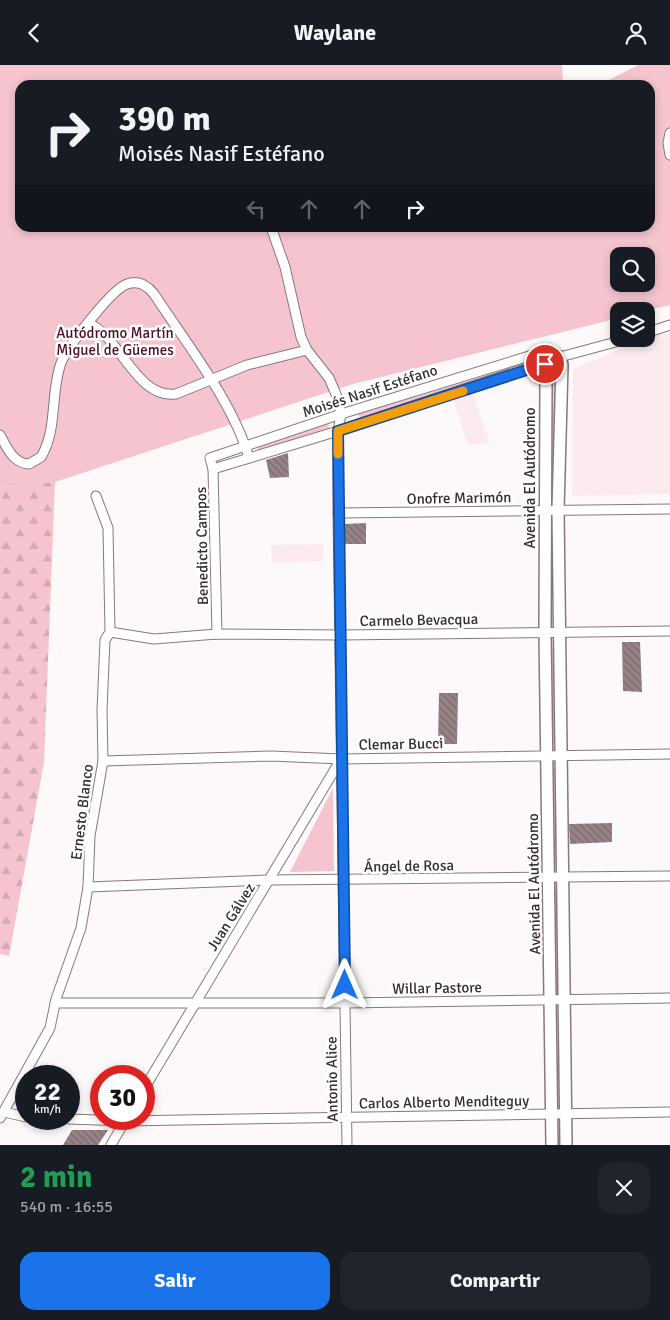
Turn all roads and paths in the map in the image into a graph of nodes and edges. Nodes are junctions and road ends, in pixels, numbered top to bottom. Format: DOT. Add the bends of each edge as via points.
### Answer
graph roads {
  1 [pos="670,133"];
  2 [pos="670,155"];
  3 [pos="273,232"];
  4 [pos="88,323"];
  5 [pos="670,325"];
  6 [pos="655,330"];
  7 [pos="610,344"];
  8 [pos="307,350"];
  9 [pos="539,353"];
  10 [pos="560,357"];
  11 [pos="545,364"];
  12 [pos="210,381"];
  13 [pos="341,414"];
  14 [pos="338,431"];
  15 [pos="0,435"];
  16 [pos="246,446"];
  17 [pos="210,458"];
  18 [pos="250,458"];
  19 [pos="213,469"];
  20 [pos="96,496"];
  21 [pos="670,509"];
  22 [pos="558,510"];
  23 [pos="545,511"];
  24 [pos="338,513"];
  25 [pos="559,631"];
  26 [pos="670,631"];
  27 [pos="110,632"];
  28 [pos="545,632"];
  29 [pos="217,634"];
  30 [pos="340,635"];
  31 [pos="670,754"];
  32 [pos="547,756"];
  33 [pos="561,756"];
  34 [pos="341,759"];
  35 [pos="103,761"];
  36 [pos="670,876"];
  37 [pos="563,877"];
  38 [pos="548,878"];
  39 [pos="270,880"];
  40 [pos="344,880"];
  41 [pos="88,887"];
  42 [pos="670,998"];
  43 [pos="565,999"];
  44 [pos="551,1000"];
  45 [pos="55,1003"];
  46 [pos="195,1003"];
  47 [pos="345,1003"];
  48 [pos="155,1070"];
  49 [pos="670,1112"];
  50 [pos="551,1114"];
  51 [pos="566,1114"];
  52 [pos="2,1115"];
  53 [pos="15,1116"];
  54 [pos="347,1118"];
  55 [pos="155,1120"];
  56 [pos="119,1130"];
  57 [pos="111,1145"];
  58 [pos="347,1145"];
  59 [pos="552,1145"];
  60 [pos="566,1145"];
  1 -- 2 [label="street"];
  3 -- 8 [label="street"];
  4 -- 12 [label="street" via="103,333 143,381 158,393 176,394"];
  4 -- 12 [label="street" via="117,290 126,284 143,284 154,294"];
  4 -- 15 [label="street" via="61,362 49,438 41,457 28,464 18,461"];
  5 -- 6 [label="street"];
  7 -- 10 [label="street, Moisés Nasif Estéfano"];
  8 -- 12 [label="street" via="268,358"];
  8 -- 13 [label="street" via="335,387"];
  9 -- 10 [label="street"];
  9 -- 11 [label="street, Avenida El Autódromo"];
  9 -- 13 [label="street, Moisés Nasif Estéfano"];
  10 -- 11 [label="street, Moisés Nasif Estéfano"];
  10 -- 22 [label="street, Avenida El Autódromo"];
  11 -- 14 [label="street, Moisés Nasif Estéfano"];
  11 -- 23 [label="street, Avenida El Autódromo"];
  12 -- 16 [label="street" via="240,429"];
  13 -- 14 [label="street, Antonio Alice"];
  13 -- 16 [label="street, Moisés Nasif Estéfano"];
  14 -- 18 [label="street, Moisés Nasif Estéfano"];
  14 -- 24 [label="street, Antonio Alice"];
  16 -- 17 [label="street, Moisés Nasif Estéfano"];
  16 -- 18 [label="street"];
  17 -- 19 [label="street, Benedicto Campos"];
  18 -- 19 [label="street, Moisés Nasif Estéfano"];
  19 -- 29 [label="street, Benedicto Campos"];
  20 -- 27 [label="street, Ernesto Blanco" via="108,528"];
  21 -- 22 [label="street, Onofre Marimón"];
  22 -- 23 [label="street, Onofre Marimón"];
  22 -- 25 [label="street, Avenida El Autódromo"];
  23 -- 24 [label="street, Onofre Marimón"];
  23 -- 28 [label="street, Avenida El Autódromo"];
  24 -- 30 [label="street, Antonio Alice"];
  25 -- 26 [label="street, Carmelo Bevacqua"];
  25 -- 28 [label="street, Carmelo Bevacqua"];
  25 -- 33 [label="street, Avenida El Autódromo"];
  27 -- 29 [label="street, Carmelo Bevacqua" via="154,639"];
  27 -- 35 [label="street, Ernesto Blanco" via="105,640"];
  28 -- 30 [label="street, Carmelo Bevacqua"];
  28 -- 32 [label="street, Avenida El Autódromo"];
  29 -- 30 [label="street, Carmelo Bevacqua"];
  30 -- 34 [label="street, Antonio Alice"];
  31 -- 33 [label="street, Clemar Bucci"];
  32 -- 33 [label="street, Clemar Bucci"];
  32 -- 34 [label="street, Clemar Bucci"];
  32 -- 38 [label="street, Avenida El Autódromo"];
  33 -- 37 [label="street, Avenida El Autódromo"];
  34 -- 35 [label="street, Clemar Bucci" via="271,756"];
  34 -- 39 [label="street, Juan Gálvez"];
  34 -- 40 [label="street, Antonio Alice"];
  35 -- 41 [label="street, Ernesto Blanco" via="90,836"];
  36 -- 37 [label="street, Ángel de Rosa"];
  37 -- 38 [label="street, Ángel de Rosa"];
  37 -- 43 [label="street, Avenida El Autódromo"];
  38 -- 40 [label="street, Ángel de Rosa"];
  38 -- 44 [label="street, Avenida El Autódromo"];
  39 -- 40 [label="street, Ángel de Rosa"];
  39 -- 41 [label="street, Ángel de Rosa"];
  39 -- 46 [label="street, Juan Gálvez"];
  40 -- 47 [label="street, Antonio Alice"];
  41 -- 45 [label="street, Ernesto Blanco" via="78,938"];
  42 -- 43 [label="street, Willar Pastore"];
  43 -- 44 [label="street, Willar Pastore"];
  43 -- 51 [label="street, Avenida El Autódromo"];
  44 -- 47 [label="street, Willar Pastore"];
  44 -- 50 [label="street, Avenida El Autódromo"];
  45 -- 46 [label="street, Willar Pastore"];
  45 -- 52 [label="street, Ernesto Blanco" via="47,1035"];
  46 -- 47 [label="street, Willar Pastore"];
  46 -- 48 [label="street, Juan Gálvez"];
  47 -- 54 [label="street, Antonio Alice"];
  49 -- 51 [label="street, Carlos Alberto Menditeguy"];
  50 -- 51 [label="street, Carlos Alberto Menditeguy"];
  50 -- 54 [label="street, Carlos Alberto Menditeguy"];
  50 -- 59 [label="street, Avenida El Autódromo"];
  51 -- 60 [label="street, Avenida El Autódromo"];
  52 -- 53 [label="street"];
  54 -- 55 [label="street, Carlos Alberto Menditeguy"];
  54 -- 58 [label="street, Antonio Alice"];
  56 -- 57 [label="street"];
}
